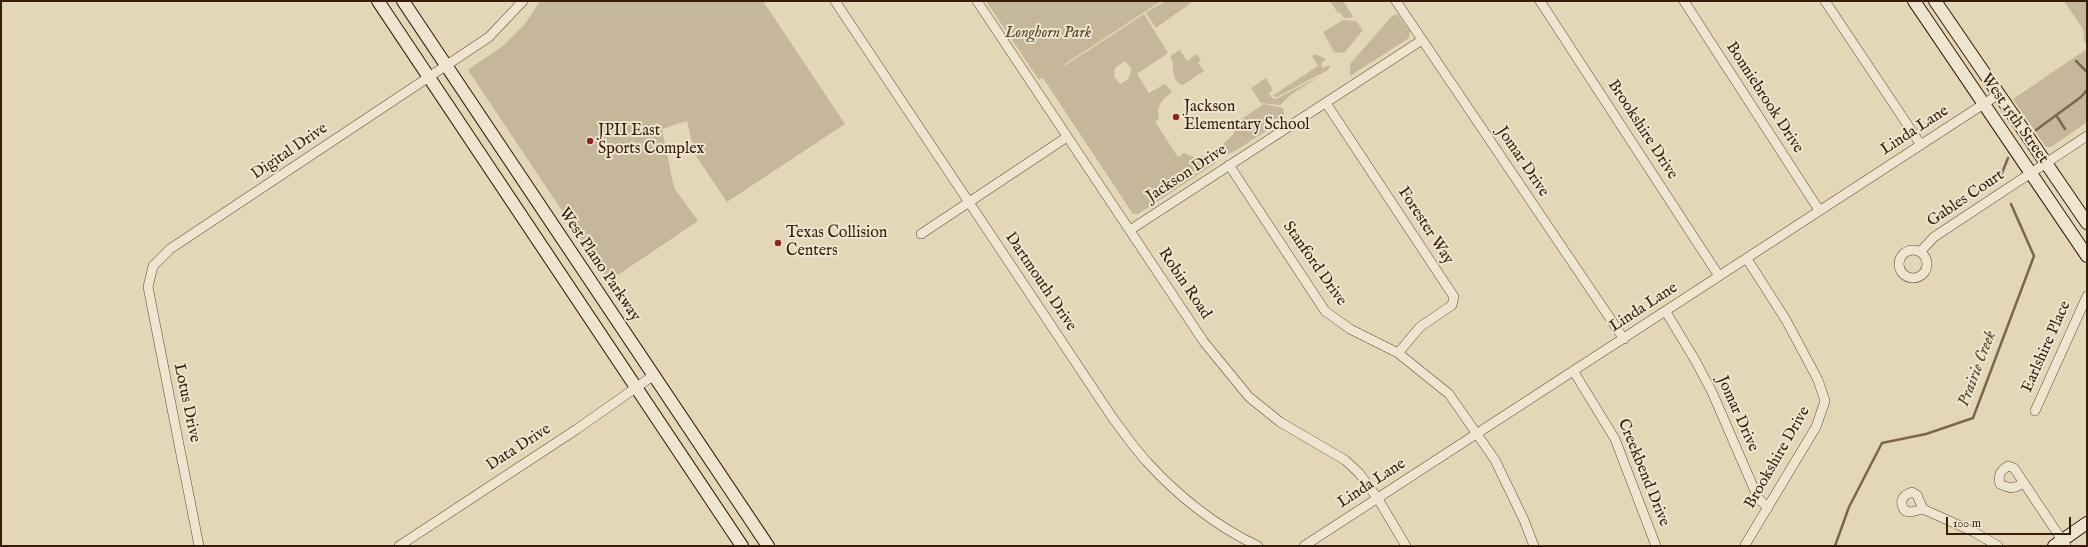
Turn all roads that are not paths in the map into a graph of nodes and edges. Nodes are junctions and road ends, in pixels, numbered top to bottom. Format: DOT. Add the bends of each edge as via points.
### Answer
graph roads {
  1 [pos="378,1"];
  2 [pos="403,1"];
  3 [pos="523,1"];
  4 [pos="835,1"];
  5 [pos="977,1"];
  6 [pos="1396,1"];
  7 [pos="1540,1"];
  8 [pos="1684,1"];
  9 [pos="1825,1"];
  10 [pos="1914,1"];
  11 [pos="1935,1"];
  12 [pos="1422,40"];
  13 [pos="446,65"];
  14 [pos="428,77"];
  15 [pos="1999,94"];
  16 [pos="1326,103"];
  17 [pos="1984,104"];
  18 [pos="2087,136"];
  19 [pos="1067,137"];
  20 [pos="1921,145"];
  21 [pos="2046,163"];
  22 [pos="1229,165"];
  23 [pos="2031,173"];
  24 [pos="968,202"];
  25 [pos="1819,210"];
  26 [pos="545,213"];
  27 [pos="2087,223"];
  28 [pos="527,225"];
  29 [pos="1130,230"];
  30 [pos="921,234"];
  31 [pos="1920,252"];
  32 [pos="2087,256"];
  33 [pos="1747,259"];
  34 [pos="153,266"];
  35 [pos="1719,276"];
  36 [pos="2087,296"];
  37 [pos="1666,312"];
  38 [pos="1624,339"];
  39 [pos="1398,352"];
  40 [pos="1574,372"];
  41 [pos="654,375"];
  42 [pos="635,388"];
  43 [pos="2035,411"];
  44 [pos="1478,434"];
  45 [pos="2023,482"];
  46 [pos="1378,499"];
  47 [pos="1768,508"];
  48 [pos="1923,509"];
  49 [pos="2087,523"];
  50 [pos="2061,544"];
  51 [pos="1745,545"];
  52 [pos="199,546"];
  53 [pos="400,546"];
  54 [pos="742,546"];
  55 [pos="768,546"];
  56 [pos="1258,546"];
  57 [pos="1304,546"];
  58 [pos="1406,546"];
  59 [pos="1534,546"];
  60 [pos="1656,546"];
  61 [pos="1998,546"];
  1 -- 14 [label="main road"];
  2 -- 13 [label="main road, West Plano Parkway"];
  3 -- 13 [label="street, Digital Drive" via="489,37"];
  4 -- 24 [label="street, Dartmouth Drive"];
  5 -- 19 [label="street, Robin Road"];
  6 -- 12 [label="street, Jomar Drive"];
  7 -- 35 [label="street, Brookshire Drive"];
  8 -- 25 [label="street, Bonniebrook Drive"];
  9 -- 20 [label="street"];
  10 -- 17 [label="main road, West 15th Street"];
  11 -- 15 [label="main road, West 15th Street"];
  12 -- 16 [label="street, Jackson Drive"];
  12 -- 38 [label="street, Jomar Drive"];
  13 -- 14 [label="street, Digital Drive"];
  13 -- 26 [label="main road, West Plano Parkway"];
  14 -- 28 [label="main road"];
  14 -- 34 [label="street, Digital Drive" via="170,249"];
  15 -- 17 [label="street, Linda Lane"];
  15 -- 21 [label="main road, West 15th Street"];
  16 -- 22 [label="street, Jackson Drive"];
  16 -- 39 [label="street, Forester Way" via="1454,297 1452,305 1420,328"];
  17 -- 20 [label="street, Linda Lane"];
  17 -- 23 [label="main road, West 15th Street"];
  18 -- 21 [label="street, Gables Court"];
  19 -- 24 [label="street"];
  19 -- 29 [label="street, Robin Road"];
  20 -- 25 [label="street, Linda Lane"];
  21 -- 23 [label="street, Gables Court"];
  21 -- 27 [label="main road, West 15th Street"];
  22 -- 29 [label="street, Jackson Drive"];
  22 -- 39 [label="street, Stanford Drive" via="1325,311 1350,329"];
  23 -- 31 [label="street, Gables Court" via="1934,237"];
  23 -- 32 [label="main road, West 15th Street"];
  24 -- 30 [label="street"];
  24 -- 56 [label="street, Dartmouth Drive" via="1112,417 1147,462 1191,504"];
  25 -- 33 [label="street, Linda Lane"];
  26 -- 28 [label="main road"];
  26 -- 41 [label="main road, West Plano Parkway"];
  28 -- 42 [label="main road"];
  29 -- 46 [label="street, Robin Road" via="1204,342 1249,397 1280,422 1345,460 1359,473"];
  33 -- 35 [label="street, Linda Lane"];
  33 -- 47 [label="street, Brookshire Drive" via="1786,320 1818,380 1825,401 1816,427"];
  34 -- 52 [label="street, Lotus Drive" via="148,287"];
  35 -- 37 [label="street, Linda Lane"];
  36 -- 43 [label="street, Earlshire Place"];
  37 -- 38 [label="street, Linda Lane"];
  37 -- 47 [label="street, Jomar Drive" via="1696,360 1758,498"];
  38 -- 40 [label="street, Linda Lane"];
  39 -- 44 [label="street, Stanford Drive" via="1449,394"];
  40 -- 44 [label="street, Linda Lane"];
  40 -- 60 [label="street, Creekbend Drive" via="1615,439"];
  41 -- 42 [label="street, Data Drive"];
  41 -- 55 [label="main road, West Plano Parkway"];
  42 -- 53 [label="street, Data Drive"];
  42 -- 54 [label="main road"];
  44 -- 46 [label="street, Linda Lane"];
  44 -- 59 [label="street, Stanford Drive" via="1512,492"];
  45 -- 50 [label="street"];
  46 -- 57 [label="street, Linda Lane"];
  46 -- 58 [label="street, Robin Road"];
  47 -- 51 [label="street, Brookshire Drive"];
  48 -- 61 [label="street"];
  49 -- 50 [label="main road"];
}
